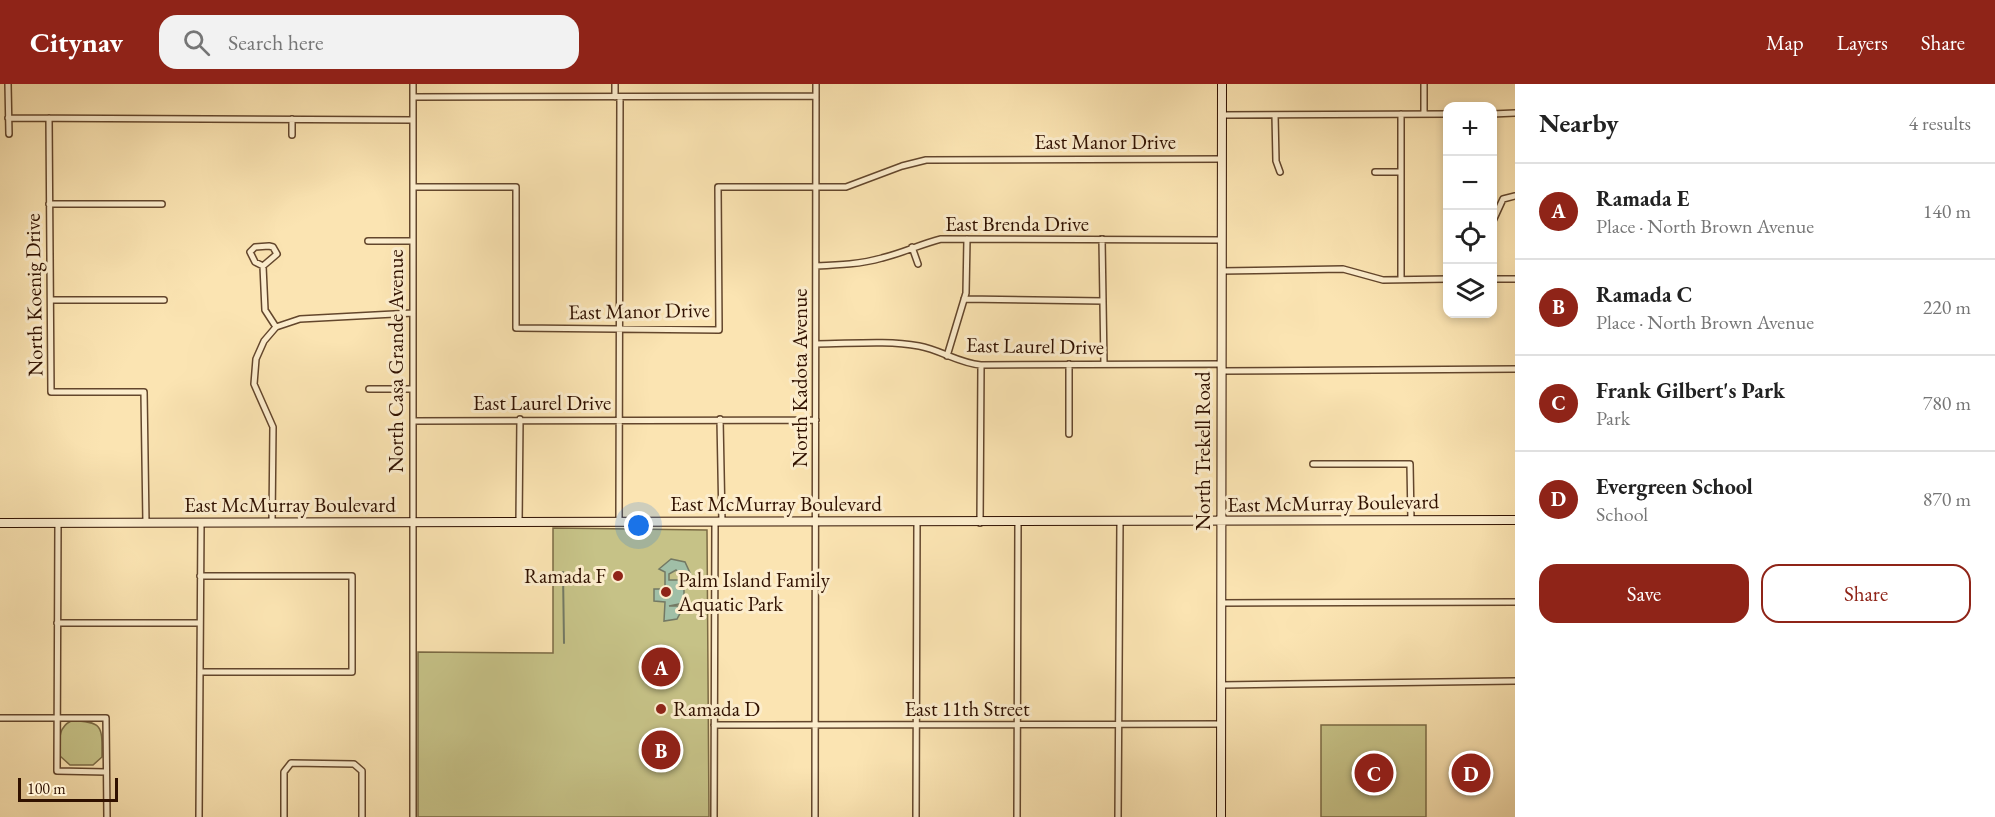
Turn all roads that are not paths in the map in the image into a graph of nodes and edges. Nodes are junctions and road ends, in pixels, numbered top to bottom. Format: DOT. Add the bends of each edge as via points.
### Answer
graph roads {
  1 [pos="8,84"];
  2 [pos="413,84"];
  3 [pos="615,84"];
  4 [pos="816,84"];
  5 [pos="1222,84"];
  6 [pos="1424,84"];
  7 [pos="816,96"];
  8 [pos="413,97"];
  9 [pos="618,97"];
  10 [pos="1515,113"];
  11 [pos="1401,114"];
  12 [pos="1424,114"];
  13 [pos="1443,114"];
  14 [pos="1497,114"];
  15 [pos="1222,115"];
  16 [pos="1275,115"];
  17 [pos="8,118"];
  18 [pos="49,118"];
  19 [pos="292,119"];
  20 [pos="413,120"];
  21 [pos="9,134"];
  22 [pos="292,135"];
  23 [pos="1222,159"];
  24 [pos="1280,172"];
  25 [pos="1375,172"];
  26 [pos="1401,172"];
  27 [pos="413,187"];
  28 [pos="816,188"];
  29 [pos="1515,196"];
  30 [pos="49,204"];
  31 [pos="162,204"];
  32 [pos="1497,213"];
  33 [pos="967,239"];
  34 [pos="1102,239"];
  35 [pos="1221,240"];
  36 [pos="368,241"];
  37 [pos="412,241"];
  38 [pos="912,247"];
  39 [pos="918,264"];
  40 [pos="263,266"];
  41 [pos="816,266"];
  42 [pos="1221,271"];
  43 [pos="1401,279"];
  44 [pos="1443,279"];
  45 [pos="1497,279"];
  46 [pos="1515,279"];
  47 [pos="964,299"];
  48 [pos="51,300"];
  49 [pos="164,300"];
  50 [pos="1103,301"];
  51 [pos="412,313"];
  52 [pos="276,327"];
  53 [pos="620,329"];
  54 [pos="816,344"];
  55 [pos="947,356"];
  56 [pos="1069,364"];
  57 [pos="1104,364"];
  58 [pos="981,365"];
  59 [pos="1221,368"];
  60 [pos="1515,369"];
  61 [pos="412,388"];
  62 [pos="369,389"];
  63 [pos="520,419"];
  64 [pos="620,419"];
  65 [pos="720,419"];
  66 [pos="816,420"];
  67 [pos="412,421"];
  68 [pos="1069,434"];
  69 [pos="1313,464"];
  70 [pos="1411,520"];
  71 [pos="1515,520"];
  72 [pos="619,522"];
  73 [pos="718,522"];
  74 [pos="917,522"];
  75 [pos="1018,522"];
  76 [pos="1120,522"];
  77 [pos="1221,522"];
  78 [pos="0,523"];
  79 [pos="58,523"];
  80 [pos="146,523"];
  81 [pos="201,523"];
  82 [pos="272,523"];
  83 [pos="414,523"];
  84 [pos="519,523"];
  85 [pos="816,523"];
  86 [pos="980,523"];
  87 [pos="200,576"];
  88 [pos="1515,602"];
  89 [pos="1221,603"];
  90 [pos="57,623"];
  91 [pos="200,623"];
  92 [pos="200,672"];
  93 [pos="1515,681"];
  94 [pos="1221,685"];
  95 [pos="0,718"];
  96 [pos="57,719"];
  97 [pos="815,724"];
  98 [pos="1221,724"];
  99 [pos="714,725"];
  100 [pos="916,725"];
  101 [pos="1118,725"];
  102 [pos="1017,726"];
  103 [pos="106,772"];
  104 [pos="107,817"];
  105 [pos="199,817"];
  106 [pos="284,817"];
  107 [pos="362,817"];
  108 [pos="413,817"];
  109 [pos="714,817"];
  110 [pos="815,817"];
  111 [pos="916,817"];
  112 [pos="1017,817"];
  113 [pos="1118,817"];
  114 [pos="1221,817"];
  1 -- 17 [label="street"];
  2 -- 8 [label="street, North Casa Grande Avenue"];
  3 -- 9 [label="street"];
  4 -- 7 [label="street, North Kadota Avenue"];
  5 -- 15 [label="street, North Trekell Road"];
  6 -- 12 [label="street"];
  7 -- 9 [label="street"];
  7 -- 28 [label="street, North Kadota Avenue"];
  8 -- 9 [label="street"];
  8 -- 20 [label="street, North Casa Grande Avenue"];
  9 -- 53 [label="street"];
  10 -- 14 [label="street"];
  11 -- 12 [label="street"];
  11 -- 16 [label="street"];
  11 -- 26 [label="street"];
  12 -- 13 [label="street"];
  15 -- 16 [label="street"];
  15 -- 23 [label="street, North Trekell Road"];
  16 -- 24 [label="street" via="1276,161"];
  17 -- 18 [label="street"];
  17 -- 21 [label="street"];
  18 -- 19 [label="street"];
  18 -- 30 [label="street, North Koenig Drive"];
  19 -- 20 [label="street"];
  19 -- 22 [label="street"];
  20 -- 27 [label="street, North Casa Grande Avenue"];
  23 -- 28 [label="street, East Manor Drive" via="926,160 846,187"];
  23 -- 35 [label="street, North Trekell Road"];
  25 -- 26 [label="street"];
  26 -- 43 [label="street"];
  27 -- 37 [label="street, North Casa Grande Avenue"];
  27 -- 53 [label="street, East Manor Drive" via="516,187 516,328"];
  28 -- 41 [label="street, North Kadota Avenue"];
  28 -- 53 [label="street, East Manor Drive" via="718,187 719,330"];
  29 -- 32 [label="street" via="1503,200"];
  30 -- 31 [label="street"];
  30 -- 48 [label="street, North Koenig Drive"];
  33 -- 34 [label="street, East Brenda Drive"];
  33 -- 38 [label="street, East Brenda Drive" via="941,239"];
  33 -- 47 [label="street"];
  34 -- 35 [label="street, East Brenda Drive"];
  34 -- 50 [label="street"];
  35 -- 42 [label="street, North Trekell Road"];
  36 -- 37 [label="street"];
  37 -- 51 [label="street, North Casa Grande Avenue"];
  38 -- 39 [label="street"];
  38 -- 41 [label="street, East Brenda Drive" via="884,258"];
  40 -- 40 [label="street" via="277,254 273,247 255,247 250,252"];
  40 -- 52 [label="street" via="265,310"];
  41 -- 54 [label="street, North Kadota Avenue"];
  42 -- 43 [label="street" via="1343,269 1383,280"];
  42 -- 59 [label="street, North Trekell Road"];
  43 -- 44 [label="street"];
  45 -- 46 [label="street"];
  47 -- 50 [label="street"];
  47 -- 55 [label="street"];
  48 -- 49 [label="street"];
  48 -- 80 [label="street, North Koenig Drive" via="51,392 144,392"];
  50 -- 57 [label="street"];
  51 -- 52 [label="street" via="300,319"];
  51 -- 61 [label="street, North Casa Grande Avenue"];
  52 -- 82 [label="street" via="260,350 254,384 273,427"];
  53 -- 64 [label="street"];
  54 -- 55 [label="street, East Laurel Drive" via="907,344"];
  54 -- 66 [label="street, North Kadota Avenue"];
  55 -- 58 [label="street, East Laurel Drive"];
  56 -- 57 [label="street, East Laurel Drive"];
  56 -- 58 [label="street, East Laurel Drive"];
  56 -- 68 [label="street"];
  57 -- 59 [label="street, East Laurel Drive"];
  58 -- 86 [label="street"];
  59 -- 60 [label="street, East Laurel Drive"];
  59 -- 77 [label="street, North Trekell Road"];
  61 -- 62 [label="street"];
  61 -- 67 [label="street, North Casa Grande Avenue"];
  63 -- 64 [label="street, East Laurel Drive"];
  63 -- 67 [label="street, East Laurel Drive"];
  63 -- 84 [label="street"];
  64 -- 65 [label="street, East Laurel Drive"];
  64 -- 72 [label="street"];
  65 -- 66 [label="street, East Laurel Drive"];
  65 -- 73 [label="street"];
  66 -- 85 [label="street, North Kadota Avenue"];
  67 -- 83 [label="street, North Casa Grande Avenue"];
  69 -- 70 [label="street" via="1410,464"];
  70 -- 71 [label="street, East McMurray Boulevard"];
  70 -- 77 [label="street, East McMurray Boulevard"];
  72 -- 73 [label="street, East McMurray Boulevard"];
  72 -- 84 [label="street, East McMurray Boulevard"];
  73 -- 85 [label="street, East McMurray Boulevard"];
  73 -- 99 [label="street"];
  74 -- 85 [label="street, East McMurray Boulevard"];
  74 -- 86 [label="street, East McMurray Boulevard"];
  74 -- 100 [label="street"];
  75 -- 76 [label="street, East McMurray Boulevard"];
  75 -- 86 [label="street, East McMurray Boulevard"];
  75 -- 102 [label="street"];
  76 -- 77 [label="street, East McMurray Boulevard"];
  76 -- 101 [label="street"];
  77 -- 89 [label="street, North Trekell Road"];
  78 -- 79 [label="street, East McMurray Boulevard"];
  79 -- 80 [label="street, East McMurray Boulevard"];
  79 -- 90 [label="street"];
  80 -- 81 [label="street, East McMurray Boulevard"];
  81 -- 82 [label="street, East McMurray Boulevard"];
  81 -- 87 [label="street"];
  82 -- 83 [label="street, East McMurray Boulevard"];
  83 -- 84 [label="street, East McMurray Boulevard"];
  83 -- 108 [label="street, North Casa Grande Avenue"];
  85 -- 97 [label="street, North Kadota Avenue"];
  87 -- 91 [label="street"];
  87 -- 92 [label="street" via="352,576 352,672"];
  88 -- 89 [label="street"];
  89 -- 94 [label="street, North Trekell Road"];
  90 -- 91 [label="street"];
  90 -- 96 [label="street"];
  91 -- 92 [label="street"];
  92 -- 105 [label="street"];
  93 -- 94 [label="street"];
  94 -- 98 [label="street, North Trekell Road"];
  95 -- 96 [label="street"];
  96 -- 103 [label="street" via="57,771"];
  96 -- 103 [label="street" via="106,718"];
  97 -- 99 [label="street, East 11th Street"];
  97 -- 100 [label="street, East 11th Street"];
  97 -- 110 [label="street, North Kadota Avenue"];
  98 -- 101 [label="street, East 11th Street"];
  98 -- 114 [label="street, North Trekell Road"];
  99 -- 109 [label="street"];
  100 -- 102 [label="street, East 11th Street"];
  100 -- 111 [label="street"];
  101 -- 102 [label="street, East 11th Street"];
  101 -- 113 [label="street"];
  102 -- 112 [label="street"];
  103 -- 104 [label="street"];
  106 -- 107 [label="street" via="284,771 291,763 354,764 362,771"];
}
